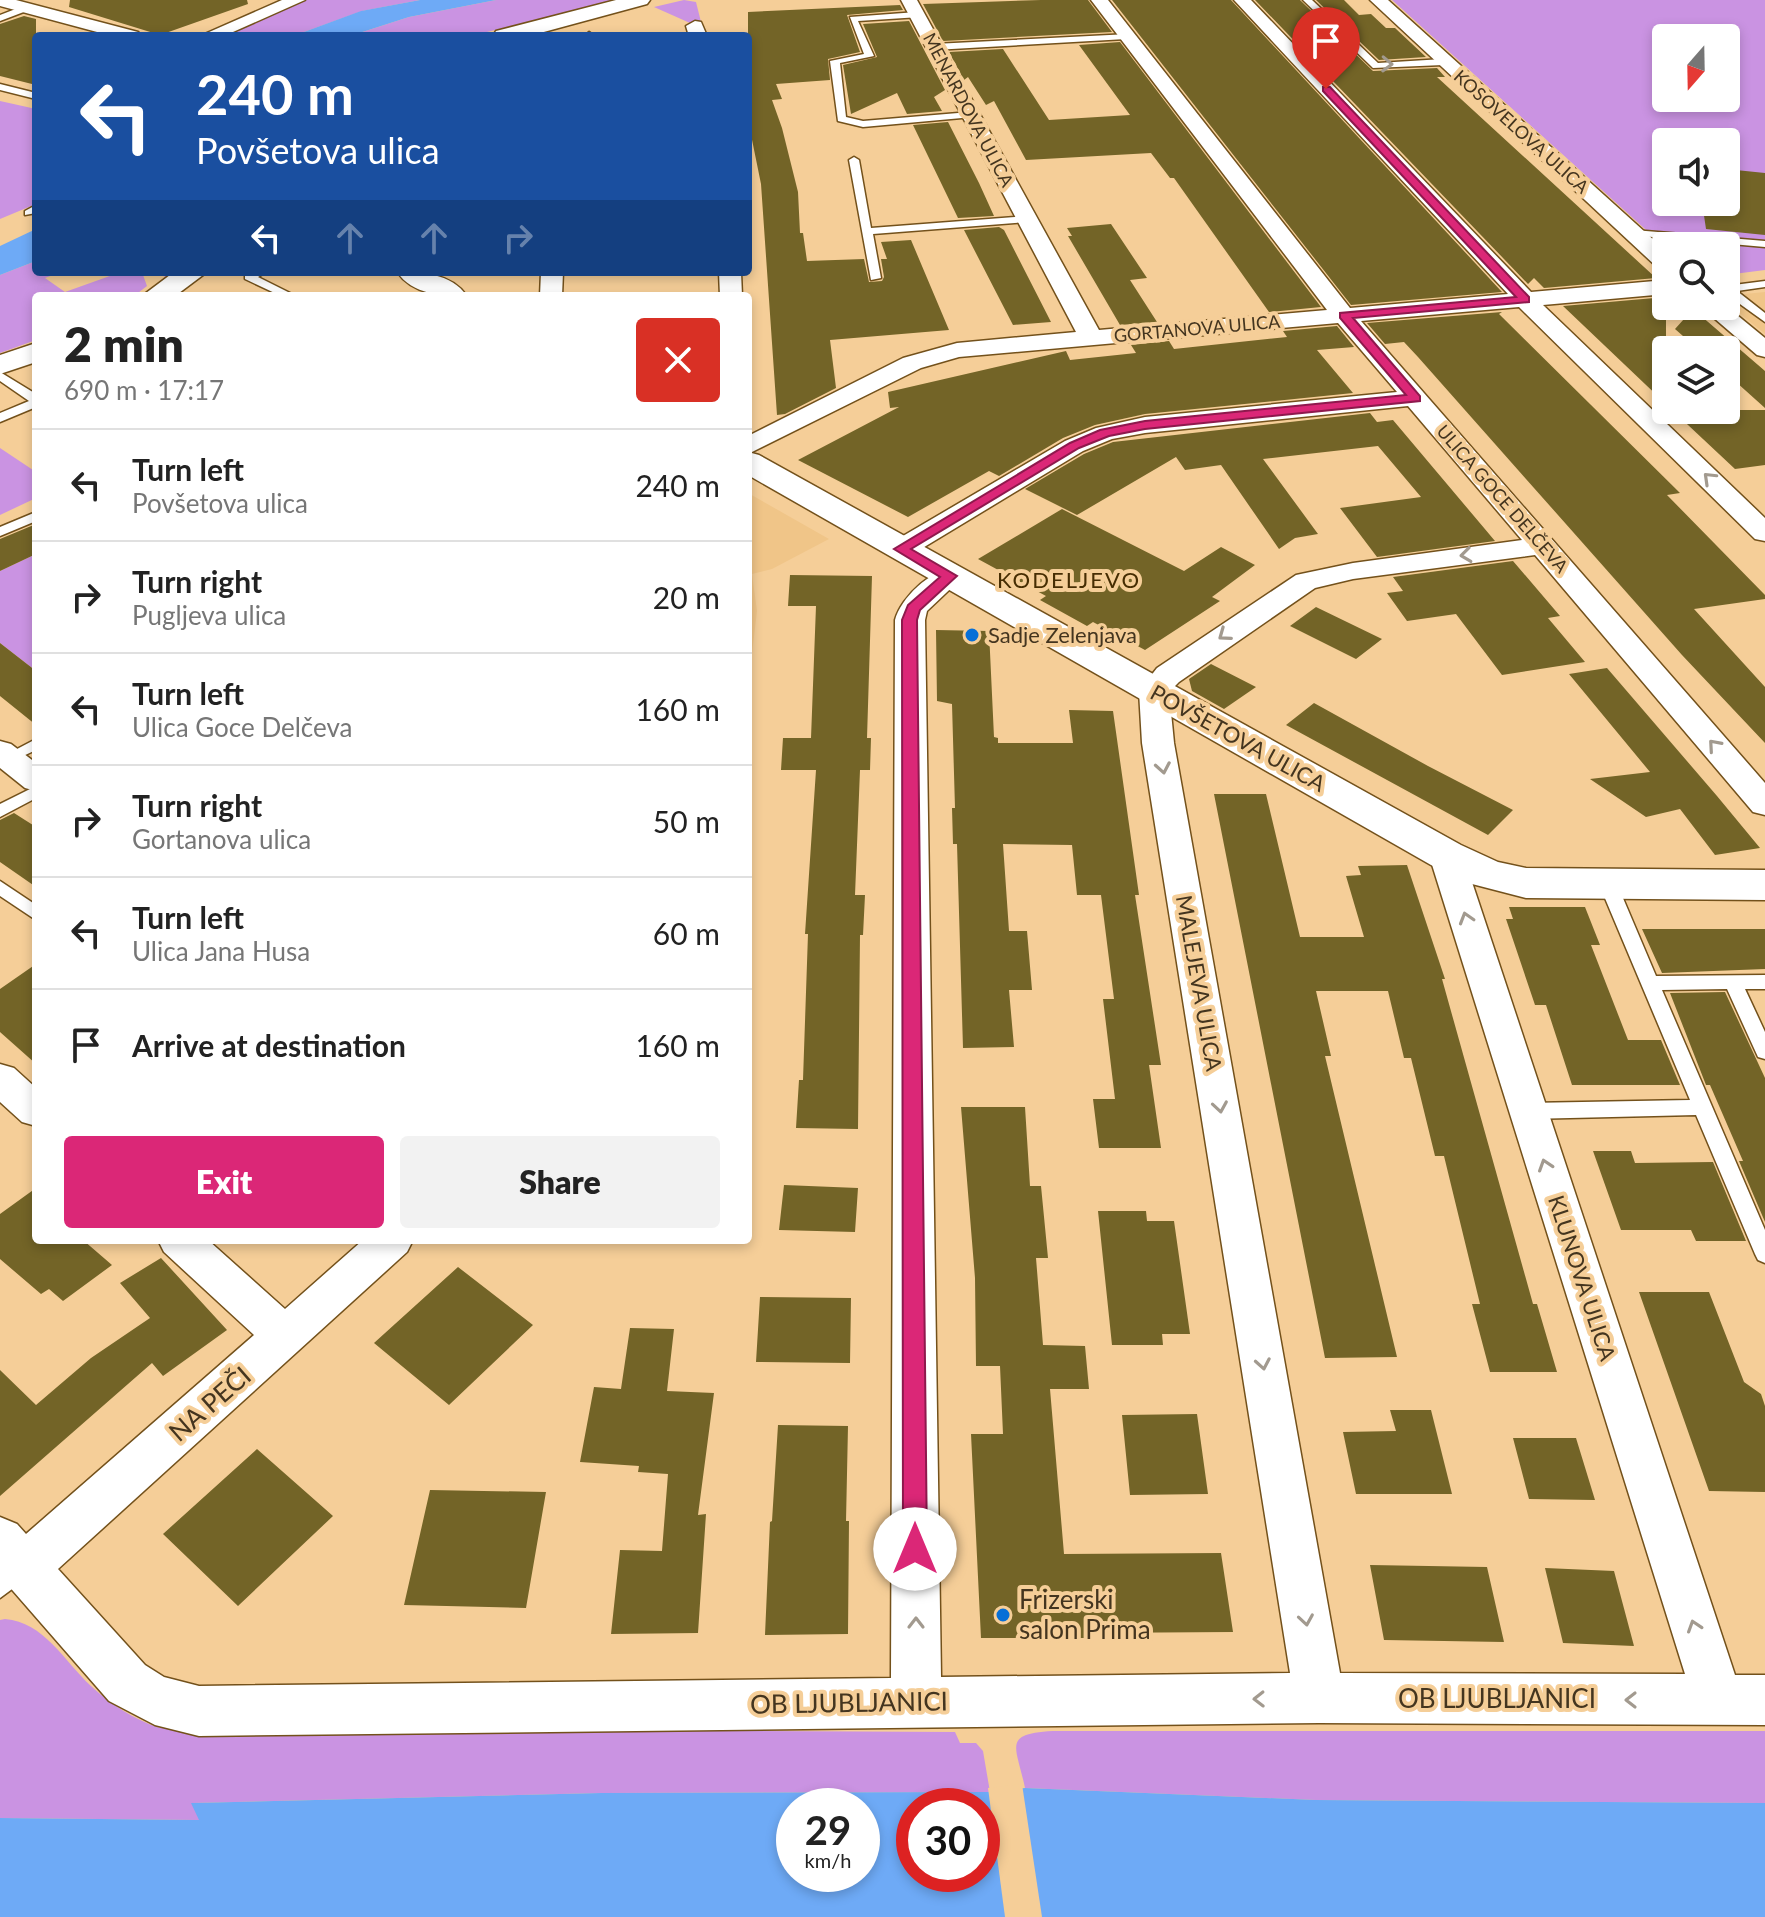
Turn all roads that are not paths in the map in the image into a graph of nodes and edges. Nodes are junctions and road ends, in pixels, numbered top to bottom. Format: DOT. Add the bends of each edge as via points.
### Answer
graph roads {
  1 [pos="297,0"];
  2 [pos="640,0"];
  3 [pos="1099,0"];
  4 [pos="1242,0"];
  5 [pos="1307,0"];
  6 [pos="1378,0"];
  7 [pos="0,1"];
  8 [pos="26,8"];
  9 [pos="913,8"];
  10 [pos="0,18"];
  11 [pos="117,32"];
  12 [pos="219,32"];
  13 [pos="519,32"];
  14 [pos="1126,36"];
  15 [pos="934,47"];
  16 [pos="1443,62"];
  17 [pos="0,87"];
  18 [pos="32,95"];
  19 [pos="970,115"];
  20 [pos="854,160"];
  21 [pos="1027,219"];
  22 [pos="868,231"];
  23 [pos="1634,233"];
  24 [pos="1765,244"];
  25 [pos="1652,250"];
  26 [pos="187,276"];
  27 [pos="251,276"];
  28 [pos="418,276"];
  29 [pos="875,278"];
  30 [pos="1765,284"];
  31 [pos="1740,287"];
  32 [pos="1652,288"];
  33 [pos="162,292"];
  34 [pos="281,292"];
  35 [pos="446,292"];
  36 [pos="1525,300"];
  37 [pos="1740,300"];
  38 [pos="1344,316"];
  39 [pos="1765,319"];
  40 [pos="1729,320"];
  41 [pos="1091,338"];
  42 [pos="1765,350"];
  43 [pos="32,355"];
  44 [pos="2,376"];
  45 [pos="1416,398"];
  46 [pos="32,399"];
  47 [pos="32,404"];
  48 [pos="0,418"];
  49 [pos="752,444"];
  50 [pos="752,464"];
  51 [pos="32,518"];
  52 [pos="0,532"];
  53 [pos="1765,533"];
  54 [pos="1543,546"];
  55 [pos="901,549"];
  56 [pos="950,576"];
  57 [pos="1154,691"];
  58 [pos="15,751"];
  59 [pos="32,774"];
  60 [pos="32,793"];
  61 [pos="1765,804"];
  62 [pos="0,811"];
  63 [pos="1446,855"];
  64 [pos="1608,884"];
  65 [pos="1765,885"];
  66 [pos="0,887"];
  67 [pos="32,911"];
  68 [pos="1733,982"];
  69 [pos="1765,982"];
  70 [pos="1650,983"];
  71 [pos="1765,1052"];
  72 [pos="0,1079"];
  73 [pos="32,1107"];
  74 [pos="1702,1107"];
  75 [pos="1528,1111"];
  76 [pos="183,1244"];
  77 [pos="388,1244"];
  78 [pos="1765,1254"];
  79 [pos="286,1337"];
  80 [pos="9,1564"];
  81 [pos="1319,1698"];
  82 [pos="1742,1700"];
  83 [pos="916,1701"];
  1 -- 12 [label="street"];
  2 -- 13 [label="street"];
  3 -- 14 [label="street, ULICA GOCE DELČEVA"];
  4 -- 36 [label="street"];
  5 -- 16 [label="lane, one-way" via="1376,66"];
  6 -- 16 [label="street, KOSOVELOVA ULICA"];
  7 -- 8 [label="street"];
  8 -- 10 [label="lane"];
  8 -- 11 [label="street"];
  9 -- 15 [label="street, MENARDOVA ULICA"];
  9 -- 19 [label="lane" via="853,19 869,56 835,61 841,119 863,124"];
  14 -- 15 [label="lane"];
  14 -- 38 [label="street, ULICA GOCE DELČEVA"];
  15 -- 19 [label="street, MENARDOVA ULICA"];
  16 -- 23 [label="street, KOSOVELOVA ULICA"];
  17 -- 18 [label="lane"];
  19 -- 21 [label="street, MENARDOVA ULICA"];
  20 -- 22 [label="lane"];
  21 -- 22 [label="lane, MENARDOVA ULICA"];
  21 -- 41 [label="street, MENARDOVA ULICA"];
  22 -- 29 [label="lane"];
  23 -- 24 [label="lane"];
  23 -- 25 [label="street, KOSOVELOVA ULICA"];
  26 -- 33 [label="street"];
  27 -- 34 [label="lane"];
  28 -- 35 [label="street"];
  30 -- 31 [label="lane"];
  32 -- 36 [label="street, GORTANOVA ULICA"];
  36 -- 38 [label="street, GORTANOVA ULICA"];
  53 -- 36 [label="street, one-way"];
  37 -- 39 [label="lane"];
  38 -- 41 [label="street, GORTANOVA ULICA"];
  38 -- 45 [label="street, ULICA GOCE DELČEVA"];
  40 -- 42 [label="street"];
  41 -- 49 [label="street, GORTANOVA ULICA" via="936,354"];
  43 -- 44 [label="street"];
  44 -- 46 [label="lane"];
  45 -- 54 [label="street, ULICA GOCE DELČEVA"];
  45 -- 55 [label="street" via="1105,433 1074,446"];
  47 -- 48 [label="lane"];
  50 -- 55 [label="street, POVŠETOVA ULICA"];
  51 -- 52 [label="lane"];
  54 -- 57 [label="street, one-way" via="1306,581 1168,675"];
  61 -- 54 [label="street, ULICA GOCE DELČEVA, one-way"];
  55 -- 56 [label="street, POVŠETOVA ULICA"];
  56 -- 57 [label="street, POVŠETOVA ULICA"];
  83 -- 56 [label="street, one-way" via="910,620 913,608"];
  57 -- 63 [label="street, POVŠETOVA ULICA"];
  57 -- 81 [label="street, MALEJEVA ULICA, one-way" via="1158,743"];
  58 -- 59 [label="street"];
  60 -- 62 [label="lane"];
  63 -- 64 [label="street, POVŠETOVA ULICA" via="1511,881"];
  75 -- 63 [label="street, KLUNOVA ULICA, one-way"];
  64 -- 65 [label="street, POVŠETOVA ULICA"];
  64 -- 70 [label="lane"];
  66 -- 67 [label="lane"];
  68 -- 69 [label="lane"];
  68 -- 70 [label="lane"];
  68 -- 71 [label="lane"];
  70 -- 74 [label="lane"];
  72 -- 73 [label="street"];
  74 -- 75 [label="lane"];
  74 -- 78 [label="lane"];
  82 -- 75 [label="street, KLUNOVA ULICA, one-way"];
  76 -- 79 [label="street"];
  77 -- 79 [label="street, NA PEČI"];
  79 -- 80 [label="street, NA PEČI"];
  80 -- 83 [label="street, OB LJUBLJANICI" via="127,1683 155,1700 199,1711"];
  82 -- 81 [label="street, OB LJUBLJANICI, one-way"];
  81 -- 83 [label="street, OB LJUBLJANICI, one-way"];
}
